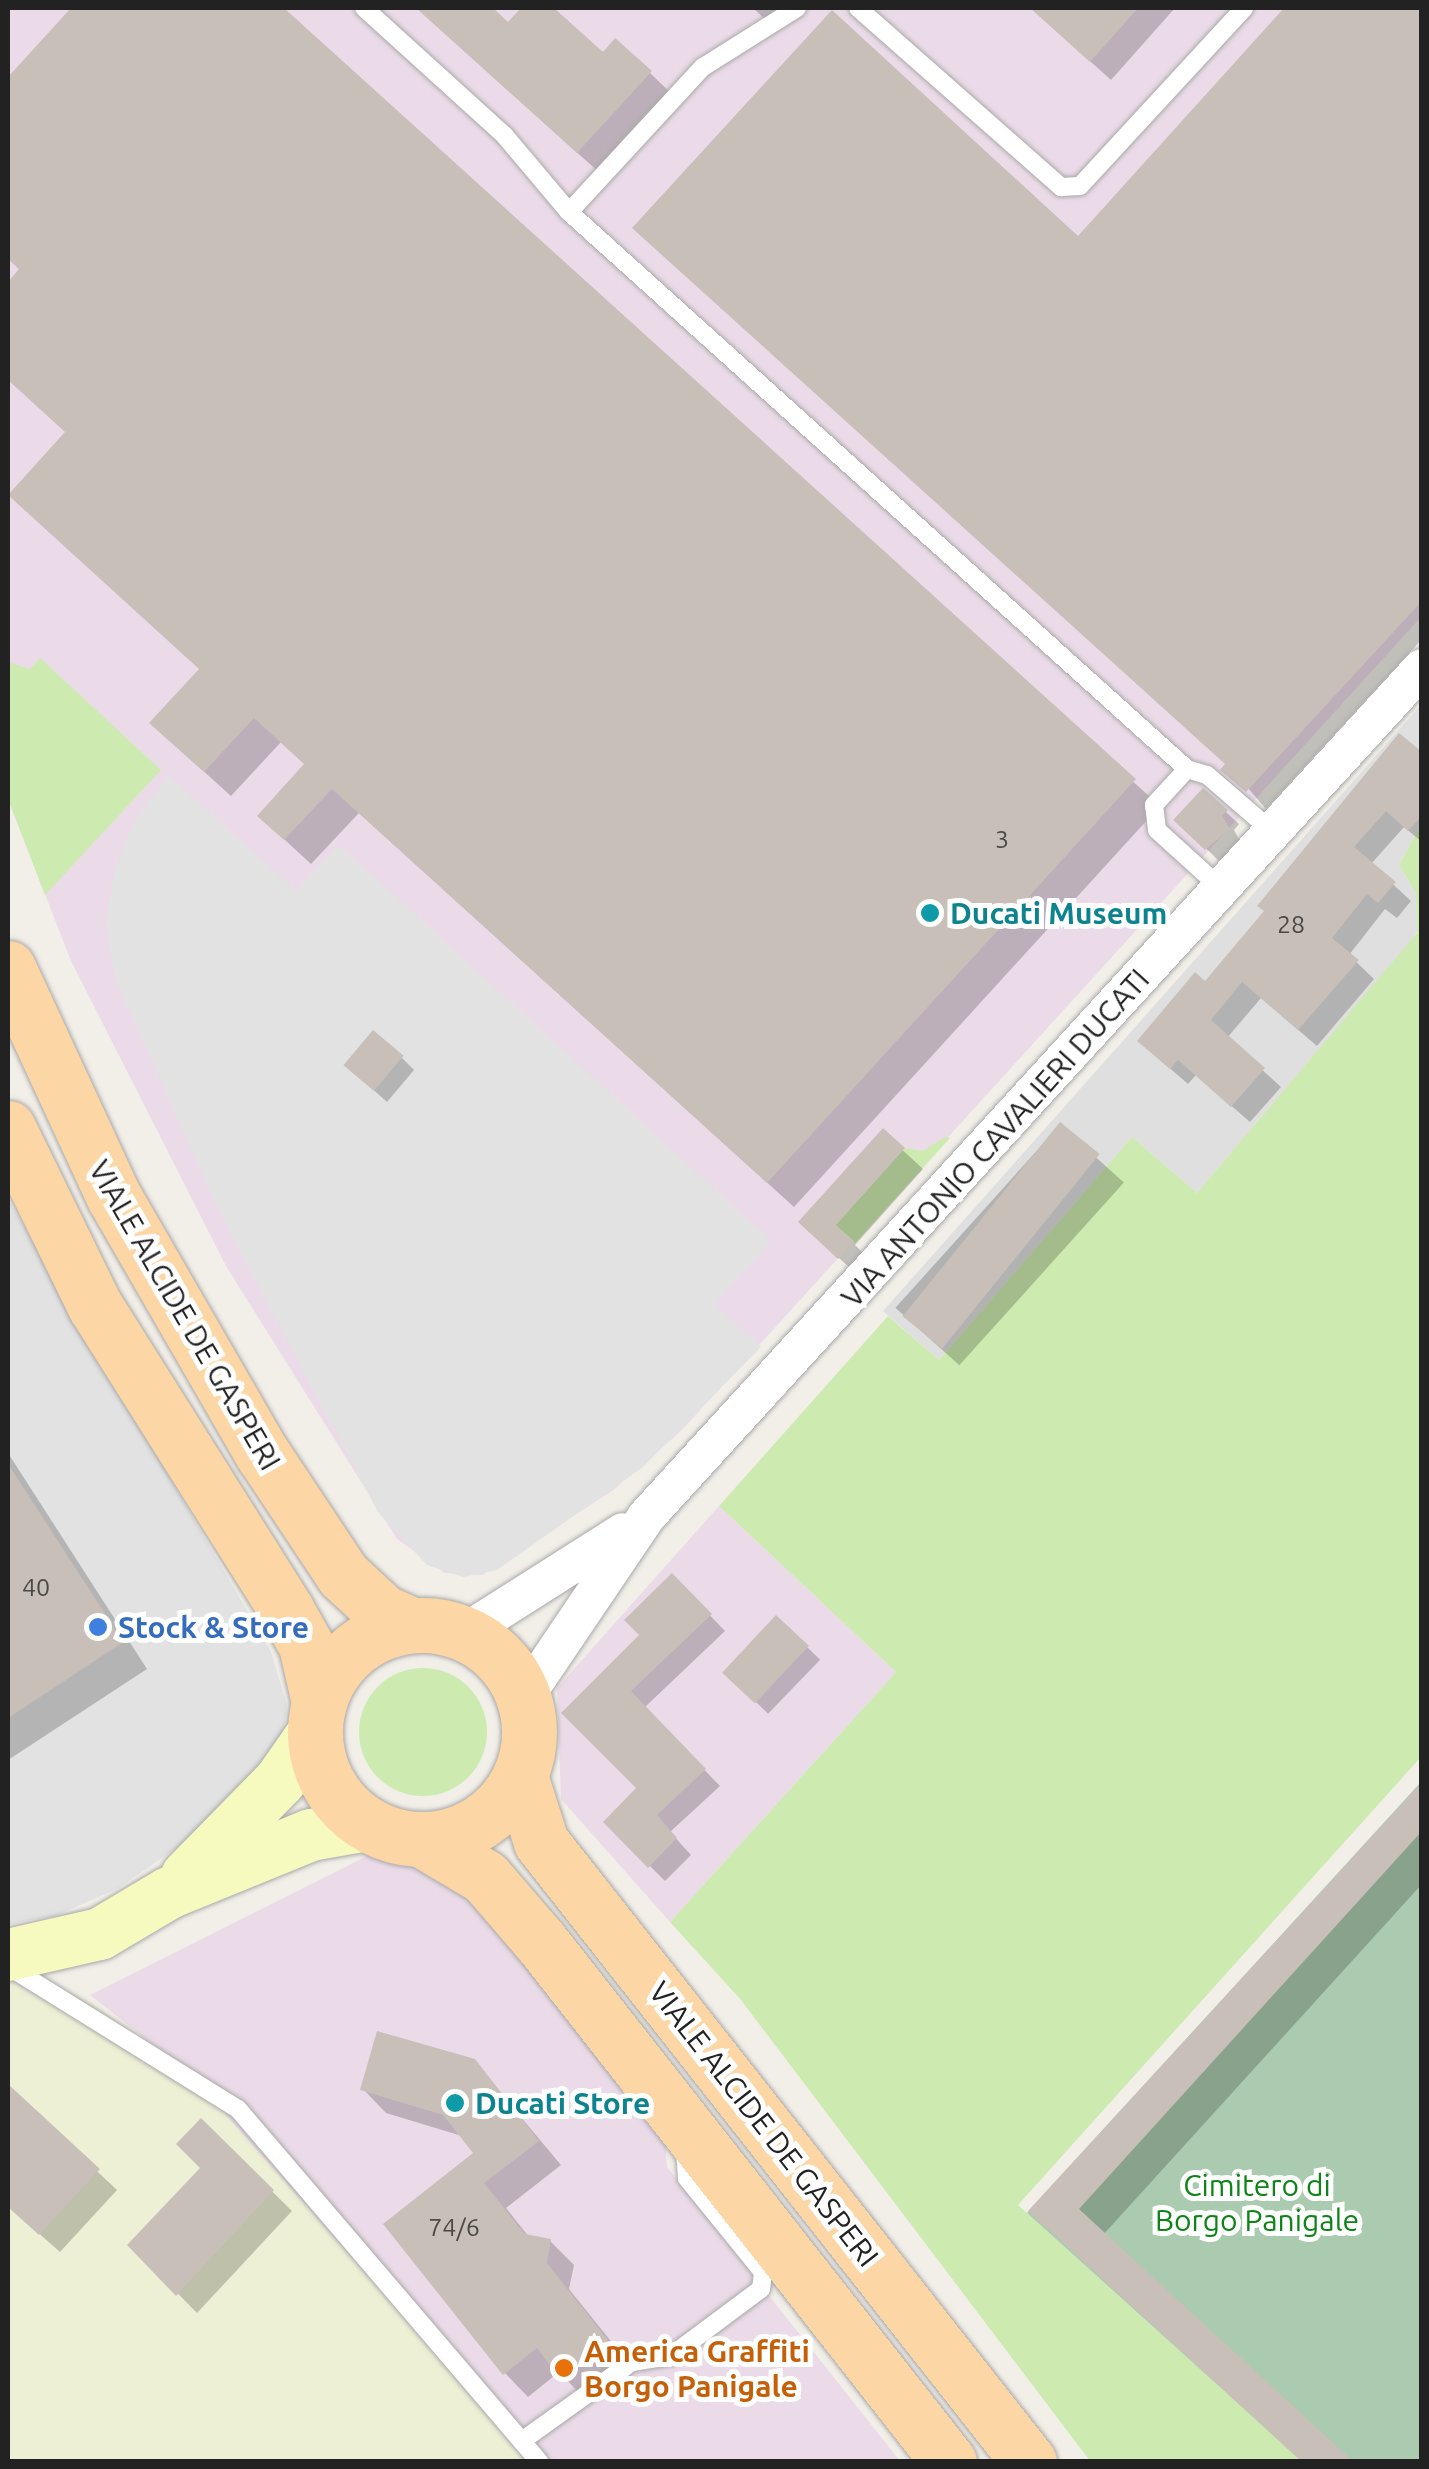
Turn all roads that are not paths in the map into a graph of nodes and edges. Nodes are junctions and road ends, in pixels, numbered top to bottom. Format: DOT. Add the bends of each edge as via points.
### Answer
graph roads {
  1 [pos="364,8"];
  2 [pos="796,8"];
  3 [pos="858,8"];
  4 [pos="1244,8"];
  5 [pos="569,212"];
  6 [pos="1422,668"];
  7 [pos="1188,770"];
  8 [pos="1272,832"];
  9 [pos="1222,889"];
  10 [pos="8,968"];
  11 [pos="8,1128"];
  12 [pos="646,1517"];
  13 [pos="438,1629"];
  14 [pos="524,1698"];
  15 [pos="317,1716"];
  16 [pos="520,1776"];
  17 [pos="368,1825"];
  18 [pos="421,1838"];
  19 [pos="169,1894"];
  20 [pos="8,1955"];
  21 [pos="8,1966"];
  22 [pos="682,2120"];
  23 [pos="523,2440"];
  24 [pos="539,2462"];
  25 [pos="950,2462"];
  26 [pos="1029,2462"];
  1 -- 5 [label="lane" via="506,136"];
  2 -- 5 [label="lane" via="703,67"];
  3 -- 4 [label="lane" via="1061,187 1080,186"];
  5 -- 7 [label="lane"];
  6 -- 8 [label="street, VIA ANTONIO CAVALIERI DUCATI"];
  7 -- 8 [label="lane" via="1207,775"];
  7 -- 9 [label="lane" via="1154,806 1158,830"];
  8 -- 9 [label="street, VIA ANTONIO CAVALIERI DUCATI"];
  9 -- 12 [label="street, VIA ANTONIO CAVALIERI DUCATI"];
  10 -- 13 [label="main road, VIALE ALCIDE DE GASPERI" via="114,1197 262,1453 343,1575 383,1612"];
  11 -- 15 [label="main road" via="95,1306 306,1645"];
  12 -- 13 [label="street, VIA ANTONIO CAVALIERI DUCATI"];
  12 -- 14 [label="street, VIA ANTONIO CAVALIERI DUCATI"];
  13 -- 14 [label="main road" via="501,1659"];
  13 -- 15 [label="main road" via="354,1649"];
  14 -- 16 [label="main road" via="529,1724"];
  15 -- 17 [label="main road" via="326,1779"];
  15 -- 19 [label="street" via="280,1781"];
  16 -- 18 [label="main road" via="480,1822"];
  16 -- 26 [label="main road, VIALE ALCIDE DE GASPERI" via="541,1842"];
  17 -- 18 [label="main road"];
  17 -- 19 [label="street" via="311,1836"];
  18 -- 22 [label="main road, VIALE ALCIDE DE GASPERI" via="485,1877"];
  19 -- 20 [label="street" via="100,1934"];
  21 -- 23 [label="lane" via="238,2109"];
  22 -- 23 [label="lane" via="687,2178 765,2280 671,2356 632,2362"];
  22 -- 25 [label="main road, VIALE ALCIDE DE GASPERI"];
  23 -- 24 [label="lane"];
}
